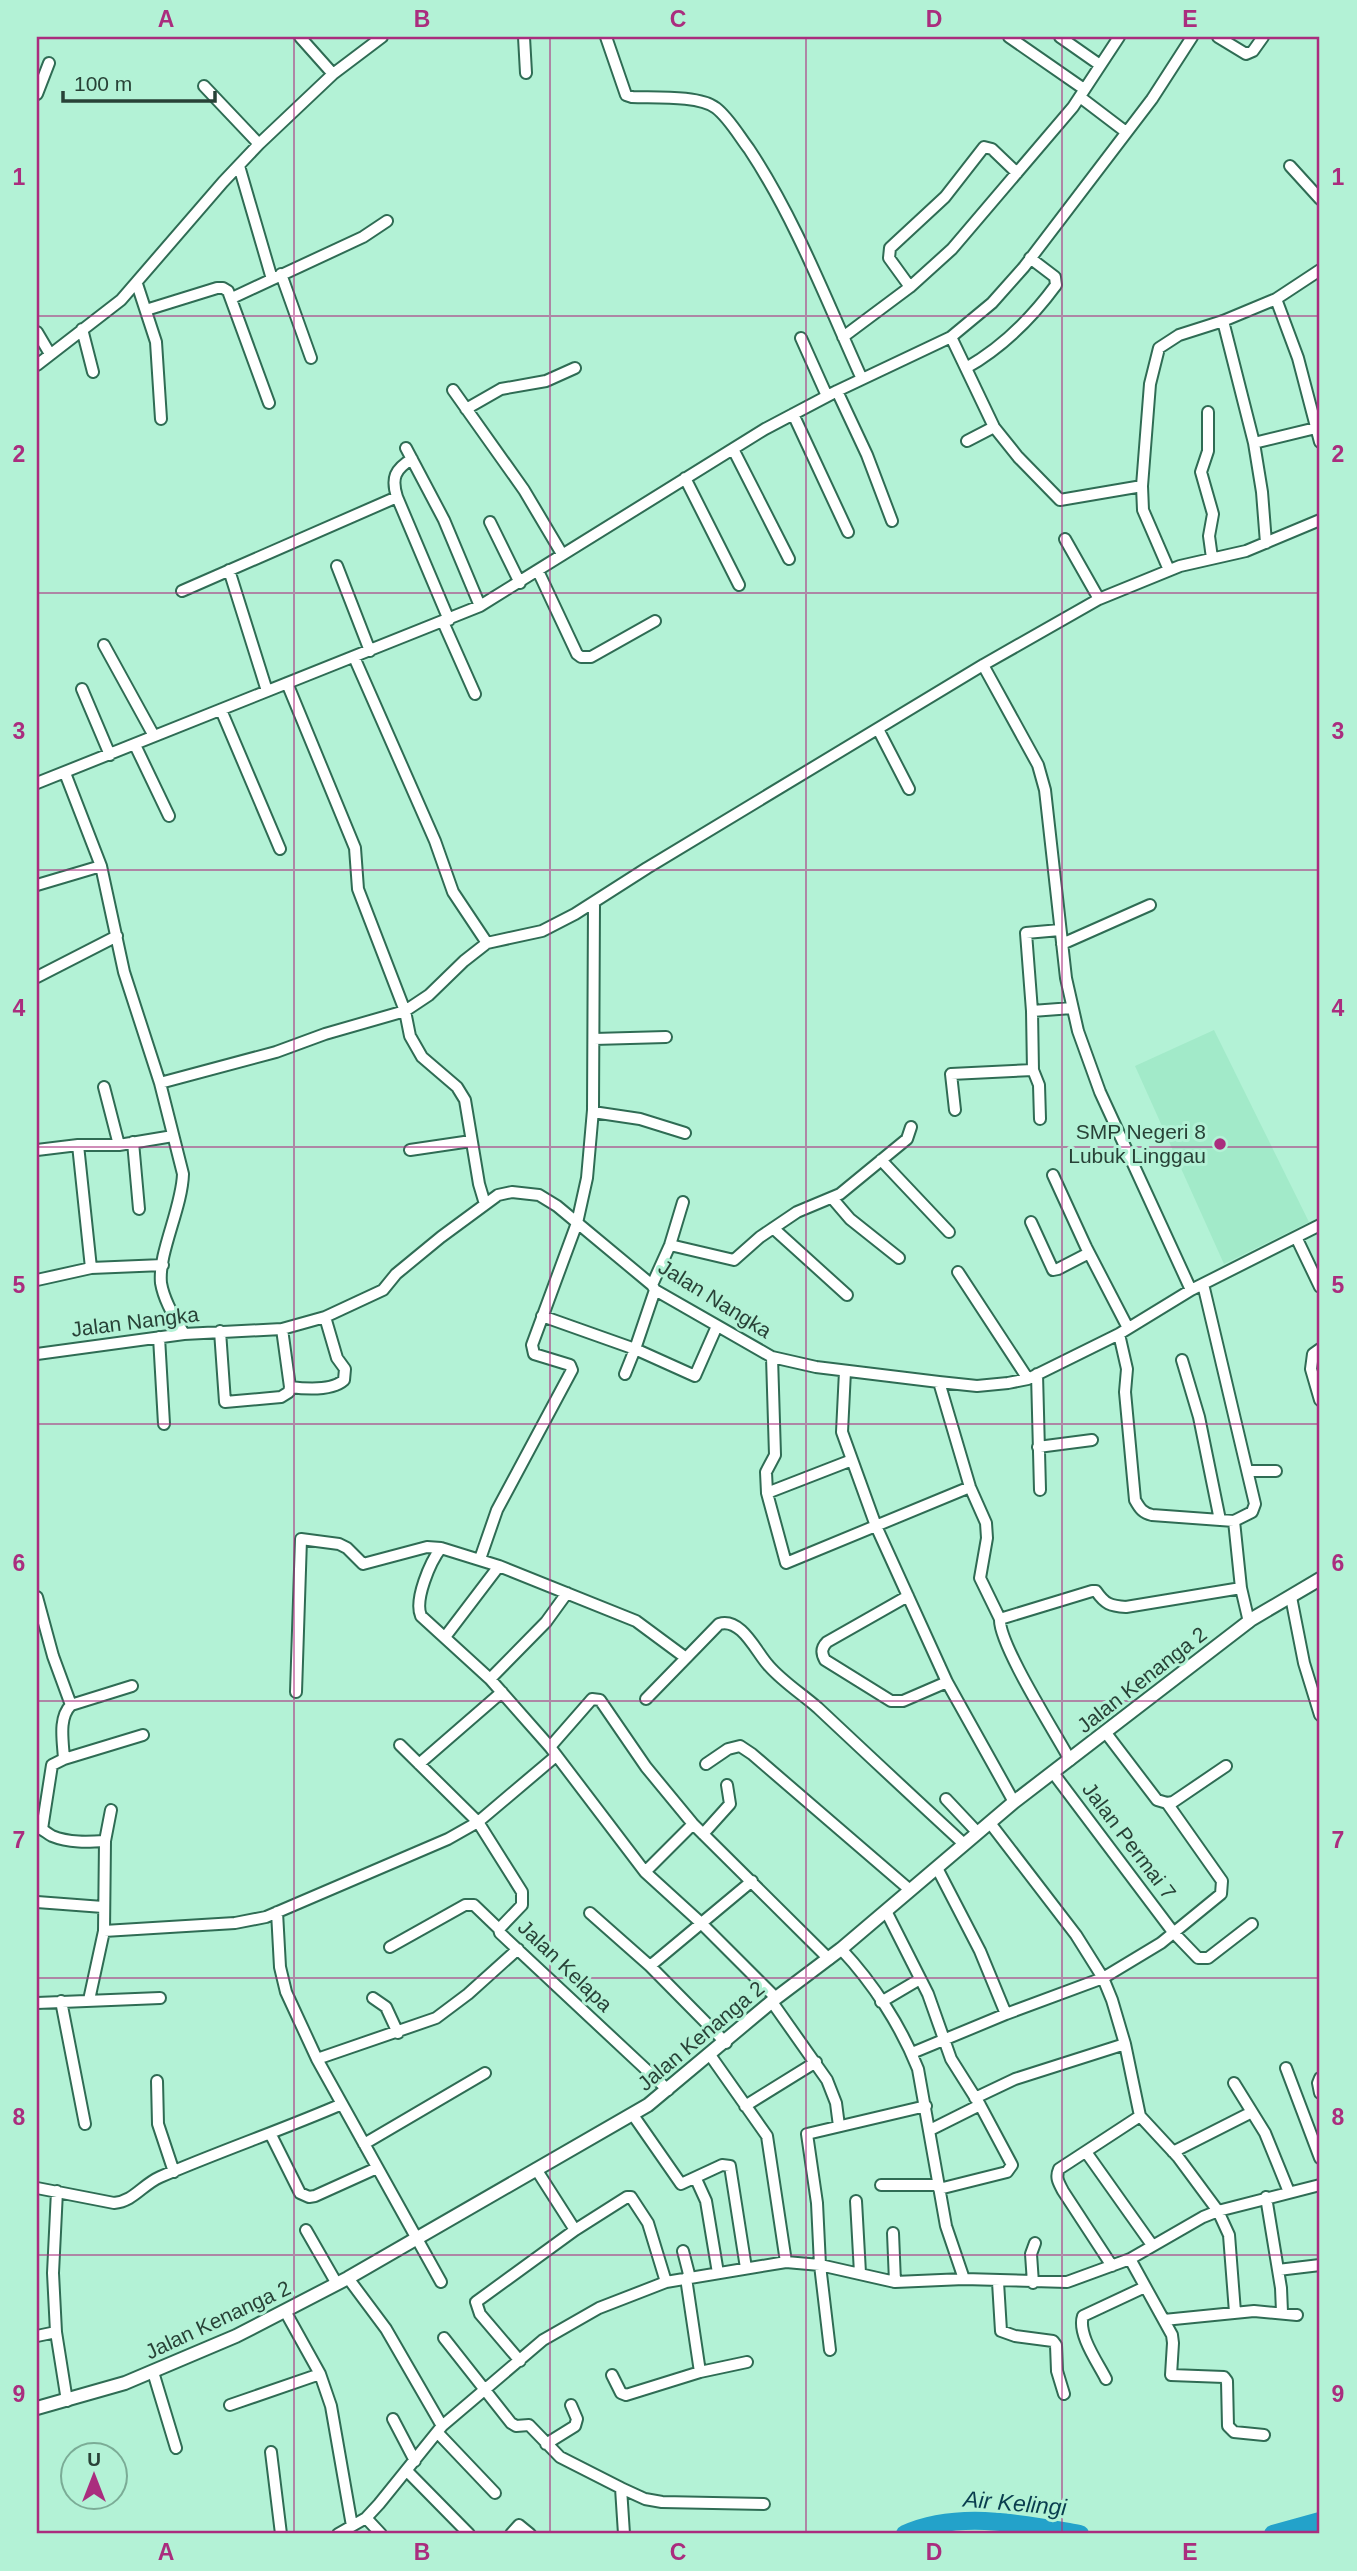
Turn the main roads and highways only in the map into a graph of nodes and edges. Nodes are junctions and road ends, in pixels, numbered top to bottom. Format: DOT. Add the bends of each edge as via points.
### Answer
graph roads {
  1 [pos="1320,1579"];
  2 [pos="37,2408"];
  1 -- 2 [label="main road, Jalan Kenanga 2" via="1249,1622 1014,1802 841,1950 633,2115 343,2281 226,2341 125,2383"];
}
